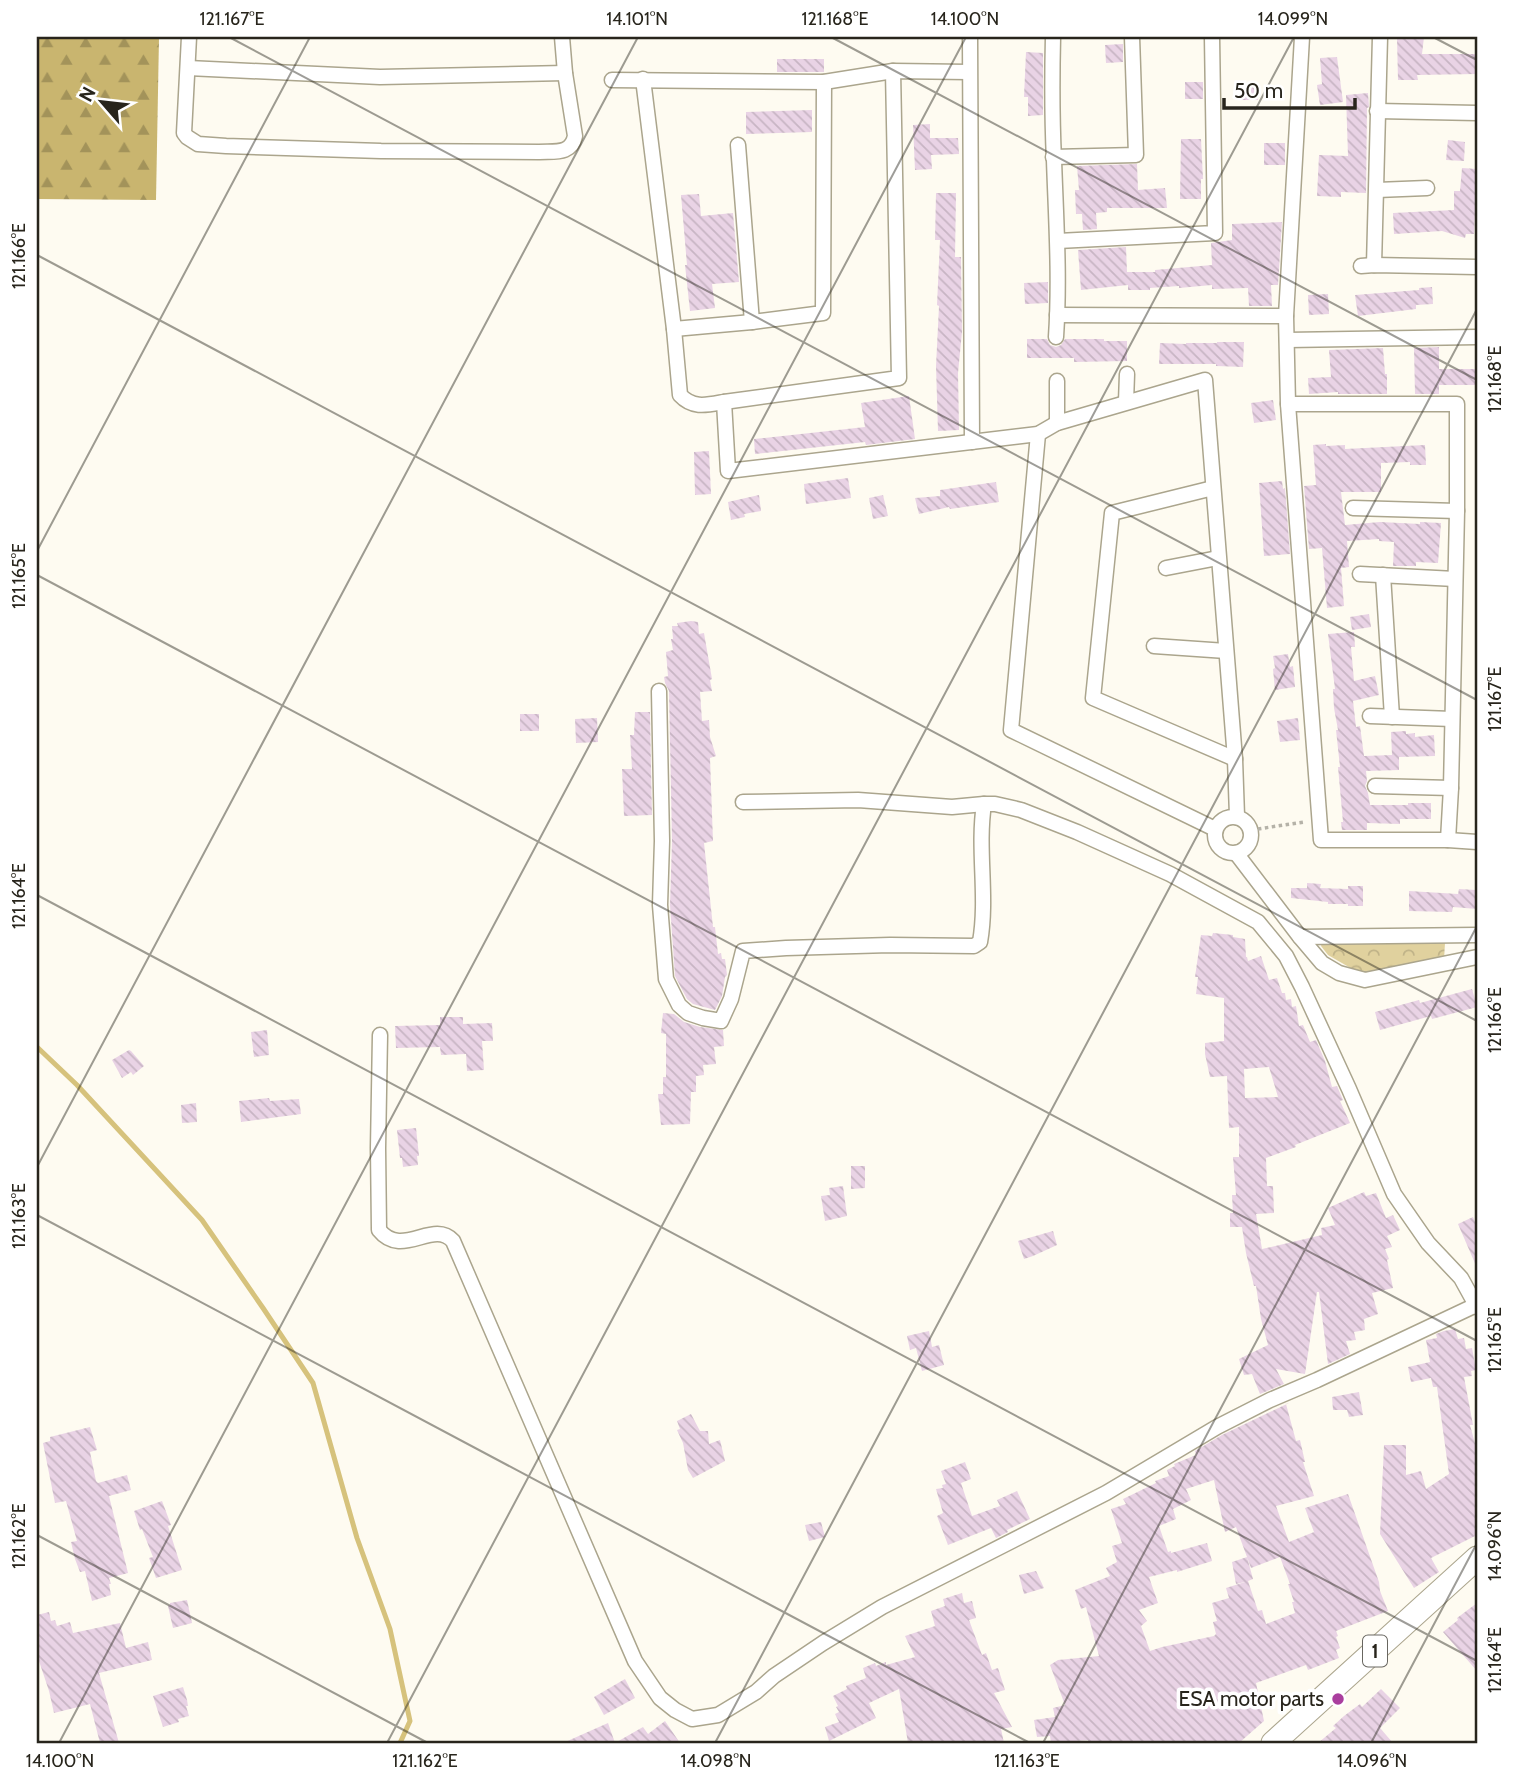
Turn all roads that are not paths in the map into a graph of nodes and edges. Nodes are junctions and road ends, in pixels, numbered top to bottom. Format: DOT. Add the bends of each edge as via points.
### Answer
graph roads {
  1 [pos="189,37"];
  2 [pos="562,37"];
  3 [pos="970,37"];
  4 [pos="1053,37"];
  5 [pos="1132,37"];
  6 [pos="1212,37"];
  7 [pos="1303,37"];
  8 [pos="1380,37"];
  9 [pos="188,68"];
  10 [pos="893,71"];
  11 [pos="969,72"];
  12 [pos="565,73"];
  13 [pos="643,79"];
  14 [pos="612,80"];
  15 [pos="824,82"];
  16 [pos="1377,111"];
  17 [pos="1477,113"];
  18 [pos="738,145"];
  19 [pos="1053,157"];
  20 [pos="1427,188"];
  21 [pos="1377,190"];
  22 [pos="1058,241"];
  23 [pos="1477,267"];
  24 [pos="1057,315"];
  25 [pos="1286,316"];
  26 [pos="752,322"];
  27 [pos="674,328"];
  28 [pos="1056,337"];
  29 [pos="1477,337"];
  30 [pos="1287,340"];
  31 [pos="1127,374"];
  32 [pos="1057,381"];
  33 [pos="724,402"];
  34 [pos="1126,402"];
  35 [pos="1288,404"];
  36 [pos="1057,423"];
  37 [pos="1038,434"];
  38 [pos="972,442"];
  39 [pos="1213,488"];
  40 [pos="1353,508"];
  41 [pos="1457,511"];
  42 [pos="1218,558"];
  43 [pos="1166,568"];
  44 [pos="1360,574"];
  45 [pos="1383,575"];
  46 [pos="1455,579"];
  47 [pos="1154,646"];
  48 [pos="1226,651"];
  49 [pos="659,691"];
  50 [pos="1370,716"];
  51 [pos="1392,716"];
  52 [pos="1452,719"];
  53 [pos="1236,759"];
  54 [pos="1375,786"];
  55 [pos="1451,788"];
  56 [pos="743,802"];
  57 [pos="984,804"];
  58 [pos="1237,816"];
  59 [pos="1215,829"];
  60 [pos="1448,840"];
  61 [pos="1477,842"];
  62 [pos="1237,853"];
  63 [pos="1477,935"];
  64 [pos="1300,937"];
  65 [pos="1477,957"];
  66 [pos="380,1035"];
  67 [pos="1477,1306"];
  68 [pos="1477,1558"];
  69 [pos="1273,1743"];
  1 -- 9 [label="street"];
  2 -- 12 [label="street"];
  3 -- 11 [label="street"];
  4 -- 19 [label="street"];
  5 -- 19 [label="street" via="1136,155"];
  6 -- 22 [label="street" via="1215,233"];
  7 -- 25 [label="street"];
  8 -- 16 [label="street"];
  9 -- 12 [label="street" via="380,77"];
  9 -- 12 [label="street" via="184,133 198,144 381,151 539,152 569,148 575,136"];
  10 -- 11 [label="street"];
  10 -- 15 [label="street"];
  10 -- 33 [label="street" via="898,378"];
  11 -- 38 [label="street"];
  13 -- 14 [label="street"];
  13 -- 15 [label="street"];
  13 -- 27 [label="street"];
  15 -- 26 [label="street" via="824,313"];
  16 -- 17 [label="street"];
  16 -- 21 [label="street"];
  18 -- 26 [label="street"];
  19 -- 22 [label="street"];
  20 -- 21 [label="street"];
  21 -- 23 [label="street" via="1368,266"];
  22 -- 24 [label="street"];
  24 -- 25 [label="street"];
  24 -- 28 [label="street"];
  25 -- 30 [label="street"];
  26 -- 27 [label="street"];
  27 -- 33 [label="street" via="680,395 701,406"];
  29 -- 30 [label="street"];
  30 -- 35 [label="street"];
  31 -- 34 [label="street"];
  32 -- 36 [label="street"];
  33 -- 38 [label="street" via="728,471"];
  34 -- 36 [label="street"];
  34 -- 39 [label="street" via="1205,380"];
  35 -- 41 [label="street" via="1457,404"];
  35 -- 60 [label="street" via="1321,840"];
  36 -- 37 [label="street"];
  37 -- 38 [label="street"];
  37 -- 59 [label="street" via="1011,730"];
  39 -- 42 [label="street"];
  39 -- 53 [label="street" via="1112,513 1093,698"];
  40 -- 41 [label="street"];
  41 -- 46 [label="street"];
  42 -- 43 [label="street"];
  42 -- 48 [label="street"];
  44 -- 45 [label="street"];
  45 -- 46 [label="street"];
  45 -- 51 [label="street"];
  46 -- 52 [label="street"];
  47 -- 48 [label="street"];
  48 -- 53 [label="street"];
  49 -- 57 [label="street" via="660,905 666,979 688,1013 721,1021 743,951 961,947 980,942"];
  50 -- 51 [label="street"];
  51 -- 52 [label="street"];
  52 -- 55 [label="street"];
  53 -- 58 [label="street"];
  54 -- 55 [label="street"];
  55 -- 60 [label="street"];
  56 -- 57 [label="street"];
  57 -- 67 [label="street" via="1021,810 1077,832 1206,892 1258,922 1286,956 1302,987 1394,1194 1428,1243 1461,1278"];
  58 -- 59 [label="street" via="1228,816"];
  58 -- 62 [label="street" via="1251,830 1251,840"];
  59 -- 62 [label="street" via="1219,847"];
  60 -- 61 [label="street"];
  62 -- 64 [label="street"];
  63 -- 64 [label="street"];
  64 -- 65 [label="street" via="1322,963 1339,974 1365,980"];
  66 -- 67 [label="street" via="379,1230 397,1242 439,1233 453,1241 635,1661 660,1698 692,1719 718,1715 882,1607 1106,1493 1228,1422"];
  68 -- 69 [label="highway, 1"];
}
